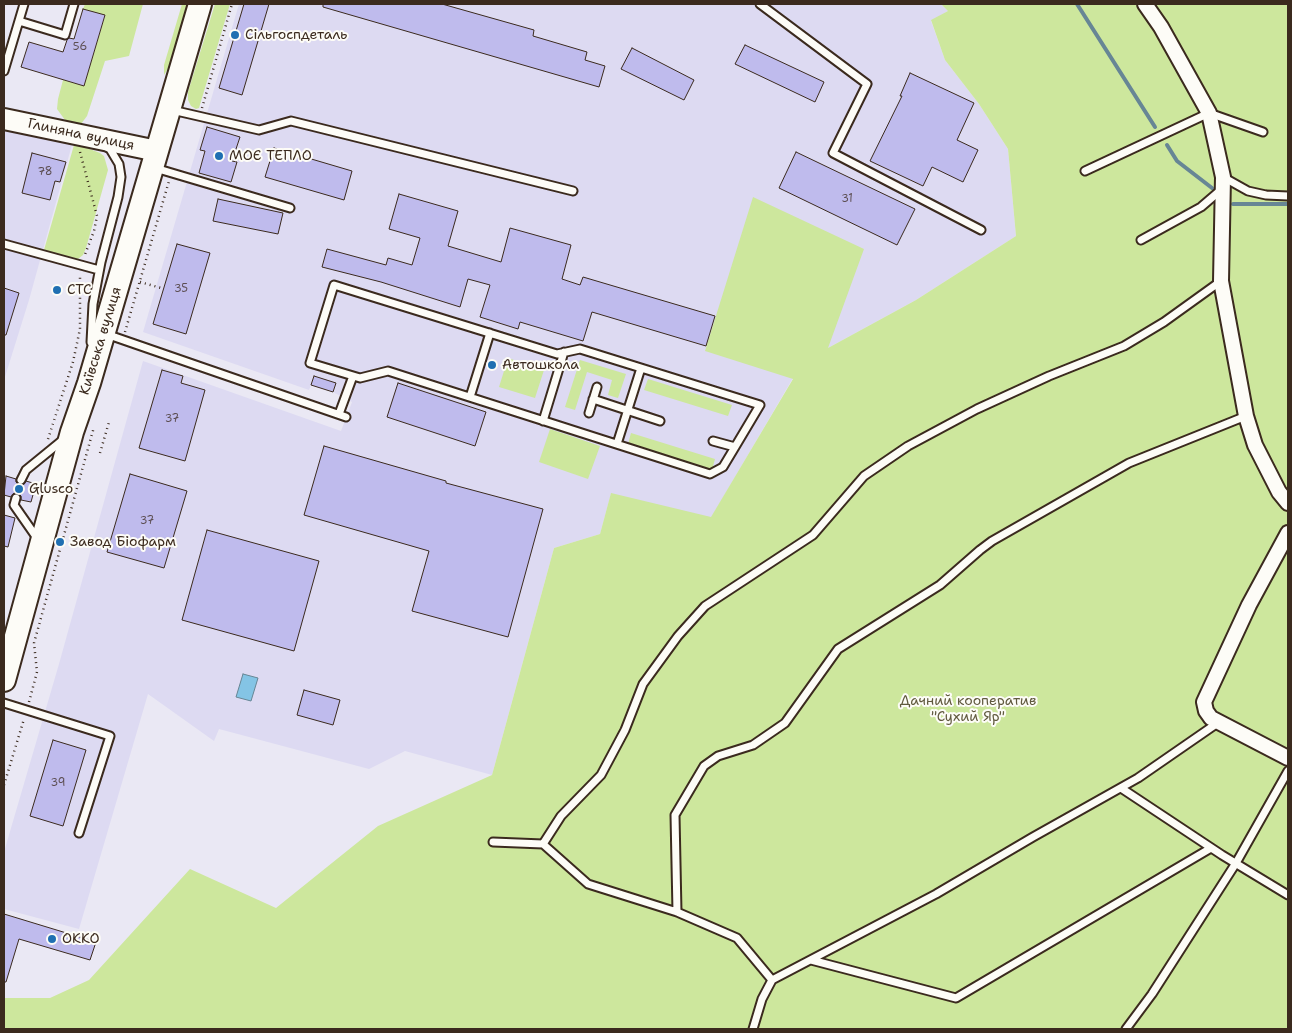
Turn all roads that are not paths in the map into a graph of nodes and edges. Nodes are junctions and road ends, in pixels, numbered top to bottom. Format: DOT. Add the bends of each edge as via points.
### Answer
graph roads {
  1 [pos="24,4"];
  2 [pos="74,4"];
  3 [pos="200,4"];
  4 [pos="760,4"];
  5 [pos="1145,4"];
  6 [pos="19,21"];
  7 [pos="4,71"];
  8 [pos="170,109"];
  9 [pos="1209,113"];
  10 [pos="4,119"];
  11 [pos="1263,132"];
  12 [pos="82,136"];
  13 [pos="160,163"];
  14 [pos="1085,171"];
  15 [pos="1223,183"];
  16 [pos="573,191"];
  17 [pos="1288,196"];
  18 [pos="290,208"];
  19 [pos="981,230"];
  20 [pos="1141,240"];
  21 [pos="4,244"];
  22 [pos="99,270"];
  23 [pos="1220,281"];
  24 [pos="490,333"];
  25 [pos="113,336"];
  26 [pos="564,352"];
  27 [pos="641,368"];
  28 [pos="354,376"];
  29 [pos="89,383"];
  30 [pos="597,387"];
  31 [pos="470,397"];
  32 [pos="593,399"];
  33 [pos="628,410"];
  34 [pos="589,413"];
  35 [pos="339,414"];
  36 [pos="1246,416"];
  37 [pos="346,417"];
  38 [pos="543,421"];
  39 [pos="660,421"];
  40 [pos="72,432"];
  41 [pos="714,441"];
  42 [pos="617,444"];
  43 [pos="735,447"];
  44 [pos="21,480"];
  45 [pos="16,498"];
  46 [pos="1288,503"];
  47 [pos="1288,533"];
  48 [pos="42,544"];
  49 [pos="4,680"];
  50 [pos="4,703"];
  51 [pos="1219,722"];
  52 [pos="1288,758"];
  53 [pos="1288,771"];
  54 [pos="1121,788"];
  55 [pos="79,833"];
  56 [pos="493,842"];
  57 [pos="543,844"];
  58 [pos="1211,848"];
  59 [pos="1236,864"];
  60 [pos="1288,895"];
  61 [pos="677,912"];
  62 [pos="811,960"];
  63 [pos="772,980"];
  64 [pos="753,1029"];
  65 [pos="1126,1029"];
  1 -- 6 [label="lane"];
  2 -- 6 [label="lane" via="65,35"];
  3 -- 8 [label="main road, Київська вулиця"];
  4 -- 19 [label="lane" via="867,84 833,153"];
  5 -- 9 [label="street"];
  6 -- 7 [label="lane"];
  8 -- 13 [label="main road, Київська вулиця"];
  8 -- 16 [label="lane" via="259,130 291,121"];
  9 -- 11 [label="lane"];
  9 -- 14 [label="lane"];
  9 -- 15 [label="street"];
  10 -- 12 [label="street, Глиняна вулиця"];
  12 -- 13 [label="street, Глиняна вулиця"];
  12 -- 22 [label="lane" via="110,149 119,164 121,177"];
  13 -- 18 [label="lane"];
  13 -- 25 [label="main road, Київська вулиця"];
  15 -- 17 [label="lane" via="1266,195"];
  15 -- 20 [label="lane" via="1201,207"];
  15 -- 23 [label="street"];
  21 -- 22 [label="lane"];
  22 -- 29 [label="lane"];
  23 -- 36 [label="street"];
  23 -- 57 [label="lane" via="1164,322 1124,346 977,409 908,446 864,476 813,535 705,606 643,684 625,730 601,775 560,816"];
  24 -- 26 [label="lane" via="557,354"];
  24 -- 28 [label="lane" via="334,284 310,363"];
  24 -- 31 [label="lane"];
  25 -- 29 [label="main road, Київська вулиця"];
  25 -- 35 [label="lane"];
  26 -- 27 [label="lane" via="580,349"];
  26 -- 38 [label="lane"];
  27 -- 33 [label="lane"];
  27 -- 43 [label="lane" via="760,405"];
  28 -- 31 [label="lane" via="360,378 388,371"];
  28 -- 35 [label="lane"];
  29 -- 40 [label="main road, Київська вулиця"];
  30 -- 32 [label="lane"];
  31 -- 38 [label="lane"];
  32 -- 33 [label="lane"];
  32 -- 34 [label="lane"];
  33 -- 39 [label="lane"];
  33 -- 42 [label="lane"];
  35 -- 37 [label="lane"];
  36 -- 46 [label="street" via="1255,445"];
  36 -- 61 [label="lane" via="1129,463 1000,536 940,585 838,649 786,723 753,745 718,756 699,774 675,815"];
  38 -- 42 [label="lane"];
  40 -- 44 [label="lane" via="26,470"];
  40 -- 48 [label="main road, Київська вулиця"];
  41 -- 43 [label="lane"];
  42 -- 43 [label="lane" via="710,474 723,467"];
  45 -- 48 [label="lane" via="14,504"];
  47 -- 51 [label="street" via="1204,702 1211,718"];
  48 -- 49 [label="main road, Київська вулиця" via="13,630"];
  50 -- 55 [label="lane" via="110,736"];
  51 -- 52 [label="street"];
  51 -- 54 [label="lane"];
  53 -- 59 [label="lane"];
  54 -- 58 [label="lane"];
  54 -- 62 [label="lane" via="936,894"];
  56 -- 57 [label="lane"];
  57 -- 61 [label="lane" via="588,884"];
  58 -- 59 [label="lane"];
  58 -- 62 [label="lane" via="956,998"];
  59 -- 60 [label="lane"];
  59 -- 65 [label="lane"];
  61 -- 63 [label="lane" via="737,938"];
  62 -- 63 [label="lane"];
  63 -- 64 [label="lane"];
}
